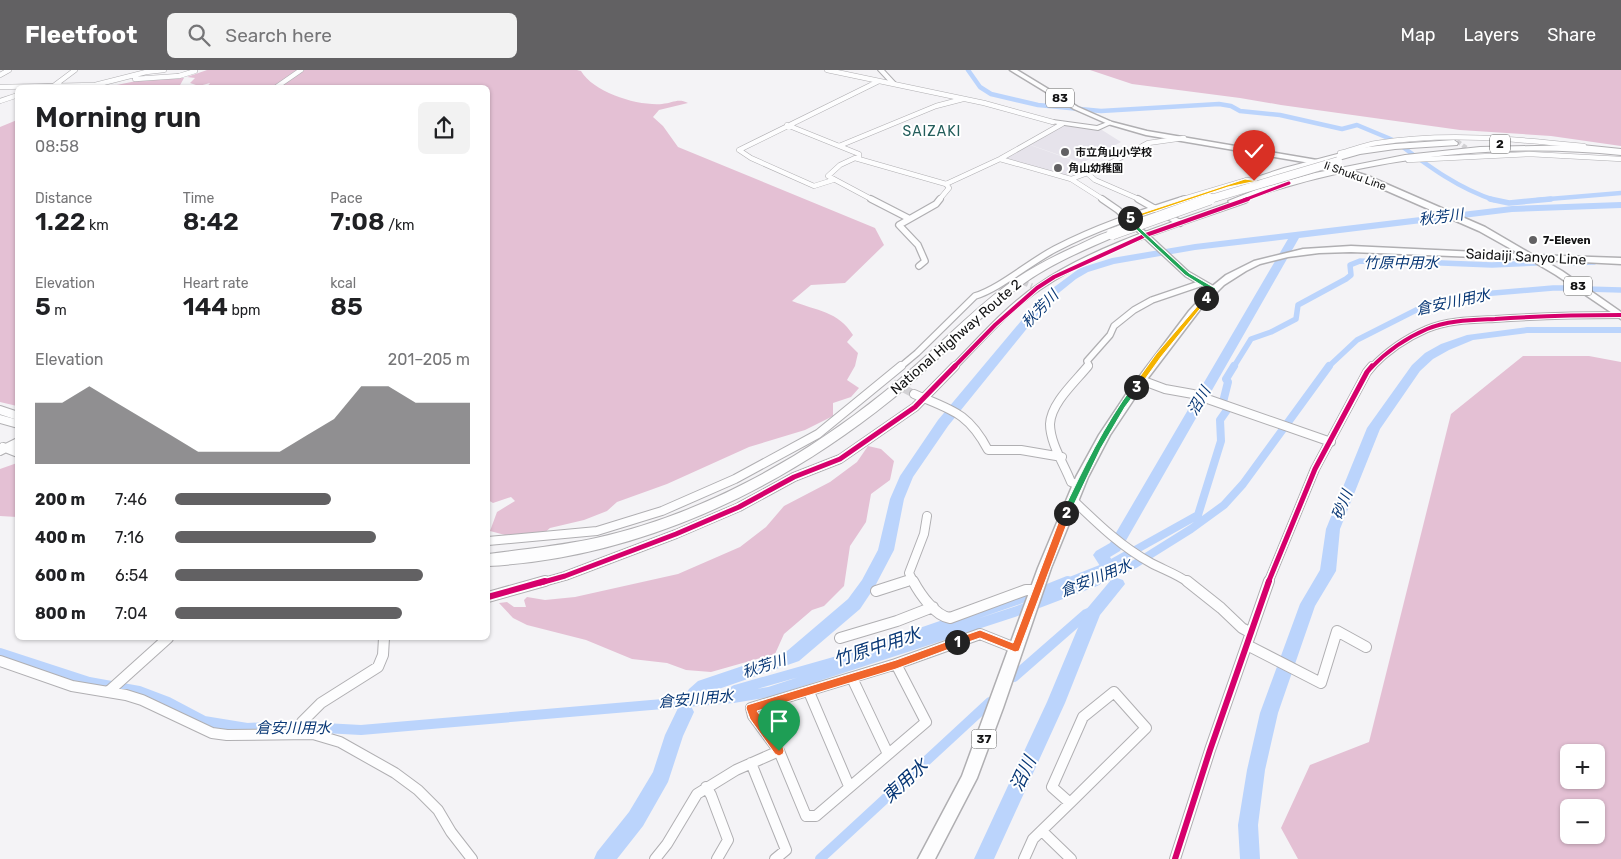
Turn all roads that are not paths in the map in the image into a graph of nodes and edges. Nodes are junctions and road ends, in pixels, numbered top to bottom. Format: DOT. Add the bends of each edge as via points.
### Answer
graph roads {
  1 [pos="9,70"];
  2 [pos="75,70"];
  3 [pos="164,70"];
  4 [pos="301,70"];
  5 [pos="828,70"];
  6 [pos="881,70"];
  7 [pos="1013,70"];
  8 [pos="146,71"];
  9 [pos="195,71"];
  10 [pos="0,75"];
  11 [pos="879,81"];
  12 [pos="98,84"];
  13 [pos="894,84"];
  14 [pos="55,85"];
  15 [pos="280,85"];
  16 [pos="15,86"];
  17 [pos="0,87"];
  18 [pos="15,96"];
  19 [pos="964,98"];
  20 [pos="0,101"];
  21 [pos="1053,122"];
  22 [pos="1110,123"];
  23 [pos="1062,124"];
  24 [pos="787,125"];
  25 [pos="1184,138"];
  26 [pos="839,146"];
  27 [pos="1589,149"];
  28 [pos="1407,150"];
  29 [pos="1621,151"];
  30 [pos="855,158"];
  31 [pos="1294,158"];
  32 [pos="1000,159"];
  33 [pos="1621,159"];
  34 [pos="1321,161"];
  35 [pos="1303,165"];
  36 [pos="1339,165"];
  37 [pos="1088,174"];
  38 [pos="1273,175"];
  39 [pos="1071,178"];
  40 [pos="832,180"];
  41 [pos="1254,181"];
  42 [pos="1288,182"];
  43 [pos="946,184"];
  44 [pos="1197,195"];
  45 [pos="1220,208"];
  46 [pos="1156,209"];
  47 [pos="908,218"];
  48 [pos="1128,219"];
  49 [pos="1180,223"];
  50 [pos="1110,234"];
  51 [pos="1146,235"];
  52 [pos="1138,239"];
  53 [pos="1533,258"];
  54 [pos="1621,261"];
  55 [pos="918,266"];
  56 [pos="1202,283"];
  57 [pos="1213,289"];
  58 [pos="1621,315"];
  59 [pos="886,379"];
  60 [pos="1141,380"];
  61 [pos="893,384"];
  62 [pos="914,394"];
  63 [pos="923,398"];
  64 [pos="15,416"];
  65 [pos="1,417"];
  66 [pos="15,423"];
  67 [pos="1331,442"];
  68 [pos="15,443"];
  69 [pos="2,449"];
  70 [pos="15,452"];
  71 [pos="1062,457"];
  72 [pos="1079,485"];
  73 [pos="1072,499"];
  74 [pos="927,516"];
  75 [pos="490,541"];
  76 [pos="490,560"];
  77 [pos="912,580"];
  78 [pos="876,592"];
  79 [pos="1036,593"];
  80 [pos="490,596"];
  81 [pos="933,607"];
  82 [pos="1251,633"];
  83 [pos="840,638"];
  84 [pos="166,640"];
  85 [pos="384,640"];
  86 [pos="1247,645"];
  87 [pos="1366,647"];
  88 [pos="1015,648"];
  89 [pos="0,661"];
  90 [pos="896,664"];
  91 [pos="852,678"];
  92 [pos="109,691"];
  93 [pos="809,692"];
  94 [pos="298,729"];
  95 [pos="779,751"];
  96 [pos="888,754"];
  97 [pos="751,763"];
  98 [pos="849,786"];
  99 [pos="706,787"];
  100 [pos="1071,804"];
  101 [pos="1042,831"];
  102 [pos="472,859"];
  103 [pos="655,859"];
  104 [pos="717,859"];
  105 [pos="775,859"];
  106 [pos="926,859"];
  107 [pos="1024,859"];
  108 [pos="1070,859"];
  109 [pos="1175,859"];
  1 -- 10 [label="street"];
  2 -- 14 [label="street"];
  3 -- 8 [label="street"];
  4 -- 15 [label="street"];
  5 -- 11 [label="street"];
  6 -- 13 [label="street"];
  7 -- 22 [label="main road, Ii Shuku Line / 83" via="1076,108"];
  8 -- 12 [label="street"];
  9 -- 12 [label="street" via="179,76"];
  11 -- 13 [label="street"];
  11 -- 24 [label="street"];
  12 -- 14 [label="street"];
  13 -- 19 [label="street"];
  16 -- 17 [label="street"];
  18 -- 20 [label="street"];
  19 -- 21 [label="street"];
  19 -- 26 [label="street" via="936,106"];
  21 -- 23 [label="street"];
  22 -- 23 [label="street" via="1098,128"];
  22 -- 25 [label="main road, Ii Shuku Line / 83" via="1146,133"];
  23 -- 32 [label="street"];
  24 -- 26 [label="street"];
  24 -- 40 [label="street" via="739,150 814,186"];
  25 -- 31 [label="main road, Ii Shuku Line / 83"];
  25 -- 37 [label="street" via="1148,143"];
  26 -- 30 [label="street" via="860,156"];
  27 -- 28 [label="highway"];
  27 -- 28 [label="highway, 2" via="1488,144"];
  27 -- 29 [label="highway, 2"];
  28 -- 29 [label="street" via="1455,139 1511,140"];
  28 -- 33 [label="street"];
  28 -- 34 [label="highway" via="1359,152"];
  28 -- 36 [label="highway, 2"];
  28 -- 36 [label="highway" via="1379,162"];
  30 -- 40 [label="street" via="830,173 828,176"];
  30 -- 43 [label="street"];
  31 -- 34 [label="main road, Ii Shuku Line / 83"];
  31 -- 35 [label="highway"];
  32 -- 39 [label="street"];
  32 -- 43 [label="street"];
  34 -- 35 [label="highway"];
  34 -- 36 [label="main road, Ii Shuku Line / 83"];
  35 -- 38 [label="highway"];
  36 -- 42 [label="highway"];
  36 -- 50 [label="highway, 2, bridge" via="1222,195"];
  36 -- 53 [label="main road, Ii Shuku Line / 83" via="1460,218"];
  37 -- 39 [label="street"];
  37 -- 46 [label="street"];
  38 -- 41 [label="highway"];
  38 -- 42 [label="street"];
  39 -- 48 [label="street"];
  40 -- 47 [label="street"];
  41 -- 44 [label="street" via="1247,180"];
  41 -- 50 [label="highway, bridge" via="1164,211"];
  42 -- 45 [label="street"];
  42 -- 50 [label="highway" via="1234,201"];
  43 -- 47 [label="street" via="949,188 936,204"];
  44 -- 45 [label="street"];
  44 -- 46 [label="street"];
  45 -- 49 [label="street"];
  46 -- 48 [label="street"];
  46 -- 49 [label="street"];
  47 -- 55 [label="street" via="899,225 924,253 925,261"];
  48 -- 50 [label="street"];
  48 -- 51 [label="street"];
  49 -- 51 [label="street"];
  50 -- 52 [label="street"];
  50 -- 59 [label="street" via="1058,248 986,294 976,296"];
  50 -- 76 [label="highway, National Highway Route 2" via="1032,273 1004,293 856,421 751,486 687,515 631,535 582,547"];
  51 -- 52 [label="street"];
  51 -- 56 [label="street" via="1187,274"];
  52 -- 63 [label="street" via="1067,269 1034,287"];
  53 -- 54 [label="main road, Saidaiji Sanyo Line / 37"];
  53 -- 57 [label="main road, Saidaiji Sanyo Line / 37" via="1351,249 1294,253 1248,266"];
  53 -- 58 [label="main road, Ii Shuku Line / 83"];
  56 -- 57 [label="street"];
  56 -- 71 [label="street" via="1152,300 1114,326 1053,412 1050,424 1053,440"];
  57 -- 60 [label="main road, Saidaiji Sanyo Line / 37"];
  58 -- 67 [label="street" via="1490,318 1429,328 1383,355 1367,372"];
  59 -- 61 [label="street"];
  59 -- 75 [label="street" via="818,434 677,505 597,531"];
  60 -- 67 [label="street" via="1194,394"];
  60 -- 72 [label="main road, Saidaiji Sanyo Line / 37" via="1122,406"];
  62 -- 63 [label="street"];
  63 -- 71 [label="street" via="971,421 980,431 988,450 1021,450"];
  63 -- 80 [label="street" via="840,459 794,477 739,507 571,574"];
  64 -- 65 [label="street"];
  65 -- 66 [label="highway"];
  67 -- 82 [label="street" via="1315,469"];
  68 -- 69 [label="street"];
  69 -- 70 [label="street"];
  71 -- 72 [label="street" via="1071,482"];
  72 -- 73 [label="main road, Saidaiji Sanyo Line / 37"];
  73 -- 79 [label="main road, Saidaiji Sanyo Line / 37"];
  73 -- 82 [label="street" via="1124,548 1180,576"];
  74 -- 77 [label="street" via="924,534 909,573"];
  77 -- 78 [label="street"];
  77 -- 81 [label="street" via="919,594"];
  79 -- 81 [label="street" via="1026,590 950,618"];
  79 -- 88 [label="main road, Saidaiji Sanyo Line / 37"];
  81 -- 83 [label="street"];
  82 -- 86 [label="street"];
  84 -- 92 [label="street"];
  85 -- 94 [label="street" via="378,667 312,710"];
  86 -- 87 [label="street" via="1322,683 1337,631"];
  86 -- 109 [label="street"];
  88 -- 90 [label="street" via="980,634"];
  88 -- 106 [label="main road, Saidaiji Sanyo Line / 37" via="968,780"];
  89 -- 92 [label="street" via="72,686"];
  90 -- 91 [label="street"];
  90 -- 96 [label="street" via="926,722"];
  91 -- 93 [label="street"];
  91 -- 96 [label="street"];
  92 -- 94 [label="street" via="142,700 212,733 227,735"];
  93 -- 95 [label="street" via="751,708 753,716"];
  93 -- 98 [label="street"];
  94 -- 102 [label="street" via="340,742 418,790 438,810"];
  95 -- 97 [label="street"];
  95 -- 98 [label="street" via="806,816 816,816"];
  96 -- 98 [label="street"];
  97 -- 99 [label="street"];
  97 -- 105 [label="street" via="786,850"];
  99 -- 103 [label="street" via="697,794"];
  99 -- 104 [label="street" via="728,840"];
  100 -- 100 [label="street" via="1052,787 1083,717 1114,692 1146,728"];
  100 -- 101 [label="street"];
  101 -- 107 [label="street"];
  101 -- 108 [label="street"];
}
